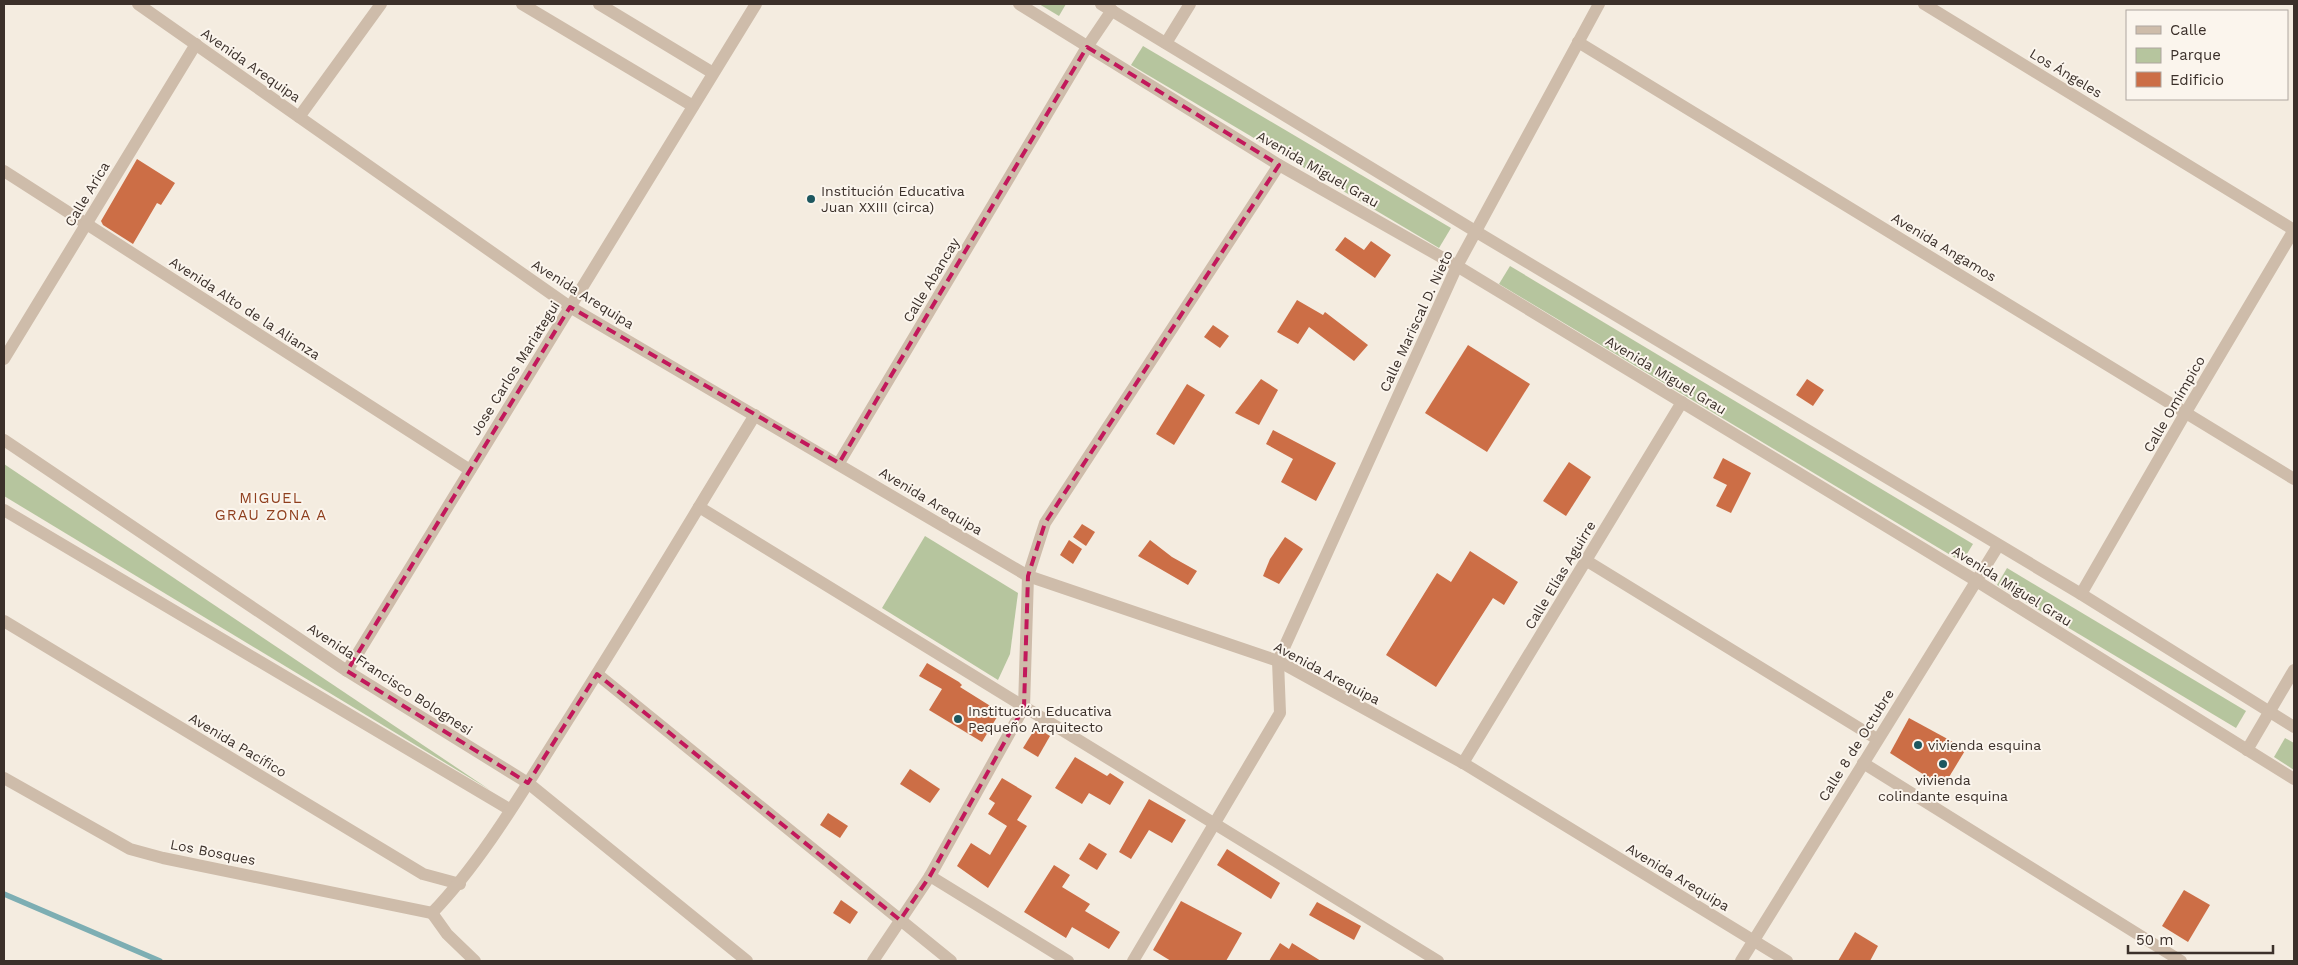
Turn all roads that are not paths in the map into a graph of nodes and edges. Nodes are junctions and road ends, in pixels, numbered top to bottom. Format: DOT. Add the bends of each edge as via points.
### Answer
graph roads {
  1 [pos="138,4"];
  2 [pos="381,4"];
  3 [pos="522,4"];
  4 [pos="599,4"];
  5 [pos="756,4"];
  6 [pos="1019,4"];
  7 [pos="1190,4"];
  8 [pos="1599,4"];
  9 [pos="1924,4"];
  10 [pos="1106,7"];
  11 [pos="1578,42"];
  12 [pos="1166,43"];
  13 [pos="196,44"];
  14 [pos="1087,47"];
  15 [pos="713,73"];
  16 [pos="693,106"];
  17 [pos="298,117"];
  18 [pos="1279,165"];
  19 [pos="4,171"];
  20 [pos="86,224"];
  21 [pos="2294,230"];
  22 [pos="1475,231"];
  23 [pos="1457,266"];
  24 [pos="570,307"];
  25 [pos="4,360"];
  26 [pos="1682,402"];
  27 [pos="2186,412"];
  28 [pos="755,415"];
  29 [pos="4,440"];
  30 [pos="839,463"];
  31 [pos="470,470"];
  32 [pos="2294,479"];
  33 [pos="699,507"];
  34 [pos="4,510"];
  35 [pos="1998,546"];
  36 [pos="1587,561"];
  37 [pos="1028,576"];
  38 [pos="1975,580"];
  39 [pos="2081,594"];
  40 [pos="4,621"];
  41 [pos="1278,661"];
  42 [pos="2294,670"];
  43 [pos="347,671"];
  44 [pos="597,674"];
  45 [pos="1024,707"];
  46 [pos="2269,711"];
  47 [pos="2294,727"];
  48 [pos="1877,739"];
  49 [pos="2247,750"];
  50 [pos="1863,763"];
  51 [pos="1463,764"];
  52 [pos="4,778"];
  53 [pos="2294,779"];
  54 [pos="528,783"];
  55 [pos="509,809"];
  56 [pos="1215,824"];
  57 [pos="930,876"];
  58 [pos="460,884"];
  59 [pos="432,913"];
  60 [pos="900,920"];
  61 [pos="1753,940"];
  62 [pos="475,961"];
  63 [pos="747,961"];
  64 [pos="873,961"];
  65 [pos="951,961"];
  66 [pos="1068,961"];
  67 [pos="1133,961"];
  68 [pos="1438,961"];
  69 [pos="1740,961"];
  70 [pos="1788,961"];
  71 [pos="2181,961"];
  1 -- 13 [label="street, Avenida Arequipa"];
  2 -- 17 [label="street"];
  3 -- 16 [label="street"];
  4 -- 15 [label="street"];
  5 -- 15 [label="street, Jose Carlos Mariategui"];
  6 -- 14 [label="street, Avenida Miguel Grau"];
  7 -- 12 [label="street"];
  8 -- 11 [label="street, Calle Mariscal D. Nieto"];
  9 -- 21 [label="street, Los Ángeles"];
  10 -- 12 [label="street, Avenida Miguel Grau"];
  10 -- 14 [label="street, Calle Abancay"];
  11 -- 22 [label="street, Calle Mariscal D. Nieto"];
  11 -- 27 [label="street, Avenida Angamos"];
  12 -- 22 [label="street, Avenida Miguel Grau"];
  13 -- 17 [label="street, Avenida Arequipa"];
  13 -- 20 [label="street, Calle Arica"];
  14 -- 18 [label="street, Avenida Miguel Grau"];
  14 -- 30 [label="street, Calle Abancay"];
  15 -- 16 [label="street, Jose Carlos Mariategui"];
  16 -- 24 [label="street, Jose Carlos Mariategui"];
  17 -- 24 [label="street, Avenida Arequipa"];
  18 -- 23 [label="street, Avenida Miguel Grau"];
  18 -- 37 [label="street" via="1045,523"];
  19 -- 20 [label="street, Avenida Alto de la Alianza"];
  20 -- 25 [label="street, Calle Arica"];
  20 -- 31 [label="street, Avenida Alto de la Alianza"];
  21 -- 27 [label="street, Calle Omímpico"];
  22 -- 23 [label="street, Calle Mariscal D. Nieto"];
  22 -- 35 [label="street, Avenida Miguel Grau"];
  23 -- 26 [label="street, Avenida Miguel Grau"];
  23 -- 41 [label="street, Calle Mariscal D. Nieto"];
  24 -- 28 [label="street, Avenida Arequipa"];
  24 -- 31 [label="street, Jose Carlos Mariategui"];
  26 -- 36 [label="street, Calle Elías Aguirre"];
  26 -- 38 [label="street, Avenida Miguel Grau"];
  27 -- 32 [label="street, Avenida Angamos"];
  27 -- 39 [label="street, Calle Omímpico"];
  28 -- 30 [label="street, Avenida Arequipa"];
  28 -- 33 [label="street"];
  29 -- 43 [label="street, Avenida Francisco Bolognesi"];
  30 -- 37 [label="street, Avenida Arequipa"];
  31 -- 43 [label="street, Jose Carlos Mariategui"];
  33 -- 44 [label="street"];
  33 -- 45 [label="street"];
  34 -- 55 [label="street"];
  35 -- 38 [label="street, Calle 8 de Octubre"];
  35 -- 39 [label="street, Avenida Miguel Grau"];
  36 -- 48 [label="street"];
  36 -- 51 [label="street, Calle Elías Aguirre"];
  37 -- 41 [label="street, Avenida Arequipa"];
  37 -- 45 [label="street"];
  38 -- 48 [label="street, Calle 8 de Octubre"];
  38 -- 49 [label="street, Avenida Miguel Grau"];
  39 -- 46 [label="street, Avenida Miguel Grau"];
  40 -- 58 [label="street, Avenida Pacífico" via="423,874"];
  41 -- 51 [label="street, Avenida Arequipa"];
  41 -- 56 [label="street" via="1280,713"];
  42 -- 46 [label="street"];
  43 -- 54 [label="street, Avenida Francisco Bolognesi"];
  44 -- 54 [label="street"];
  44 -- 60 [label="street"];
  45 -- 56 [label="street"];
  45 -- 57 [label="street"];
  46 -- 47 [label="street, Avenida Miguel Grau"];
  46 -- 49 [label="street"];
  48 -- 50 [label="street, Calle 8 de Octubre"];
  49 -- 53 [label="street, Avenida Miguel Grau"];
  50 -- 61 [label="street, Calle 8 de Octubre"];
  50 -- 71 [label="street"];
  51 -- 61 [label="street, Avenida Arequipa"];
  52 -- 59 [label="street, Los Bosques" via="130,849"];
  54 -- 55 [label="street"];
  54 -- 63 [label="street, Avenida Francisco Bolognesi"];
  55 -- 58 [label="street"];
  56 -- 67 [label="street"];
  56 -- 68 [label="street"];
  57 -- 60 [label="street"];
  57 -- 66 [label="street"];
  58 -- 59 [label="street"];
  59 -- 62 [label="street" via="447,934"];
  60 -- 64 [label="street"];
  60 -- 65 [label="street"];
  61 -- 69 [label="street, Calle 8 de Octubre"];
  61 -- 70 [label="street, Avenida Arequipa"];
}
